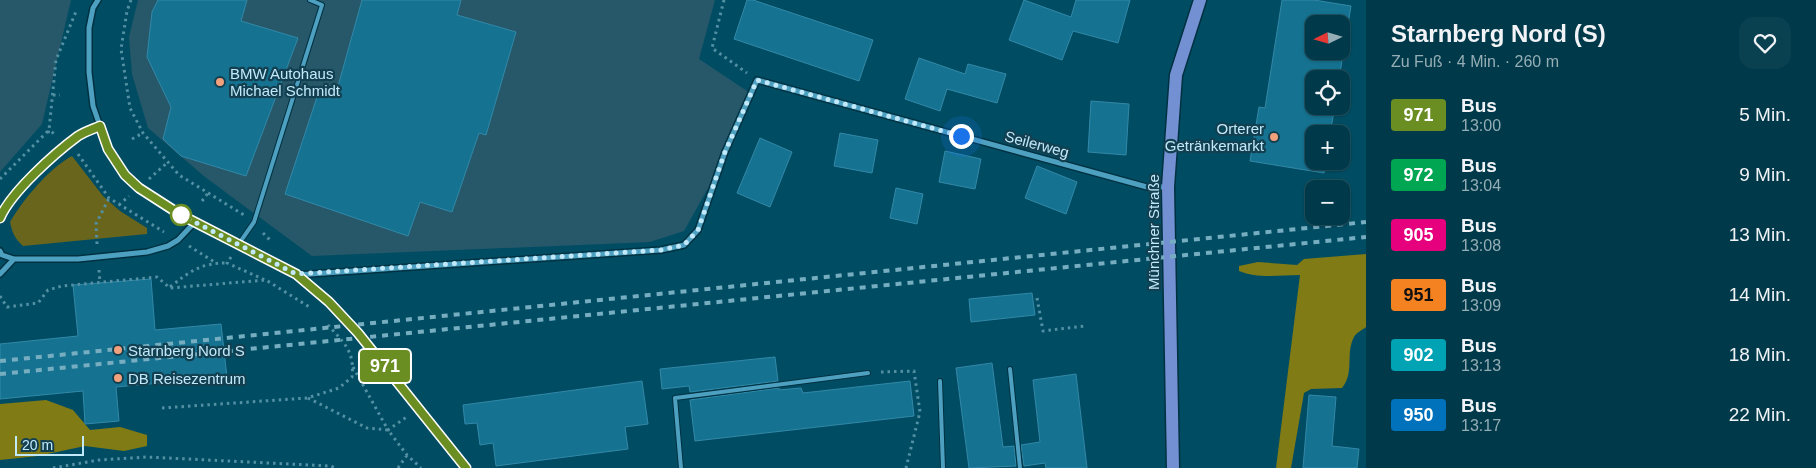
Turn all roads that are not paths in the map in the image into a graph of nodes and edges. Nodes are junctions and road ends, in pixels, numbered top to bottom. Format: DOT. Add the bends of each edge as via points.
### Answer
graph roads {
  1 [pos="98,0"];
  2 [pos="310,0"];
  3 [pos="1200,0"];
  4 [pos="100,126"];
  5 [pos="1168,187"];
  6 [pos="0,218"];
  7 [pos="195,222"];
  8 [pos="238,245"];
  9 [pos="0,251"];
  10 [pos="14,259"];
  11 [pos="0,274"];
  12 [pos="296,274"];
  13 [pos="1010,370"];
  14 [pos="868,373"];
  15 [pos="940,381"];
  16 [pos="466,468"];
  17 [pos="681,468"];
  18 [pos="943,468"];
  19 [pos="1020,468"];
  20 [pos="1173,468"];
  1 -- 4 [label="street" via="93,8 88,45 90,88"];
  2 -- 8 [label="lane" via="322,4 254,222"];
  3 -- 5 [label="main road, Münchner Straße" via="1176,75"];
  4 -- 6 [label="street" via="79,135 42,166 18,191"];
  4 -- 7 [label="street" via="108,149 125,175 139,188"];
  5 -- 12 [label="street, Seilerweg" via="1147,187 757,80 725,152 698,230 684,245 661,250"];
  5 -- 20 [label="main road, Münchner Straße"];
  7 -- 8 [label="street"];
  7 -- 10 [label="street" via="178,240 148,252 70,259"];
  8 -- 12 [label="street"];
  9 -- 10 [label="street"];
  10 -- 11 [label="street"];
  12 -- 16 [label="street" via="358,333"];
  13 -- 19 [label="lane"];
  14 -- 17 [label="lane" via="675,398"];
  15 -- 18 [label="lane"];
}
